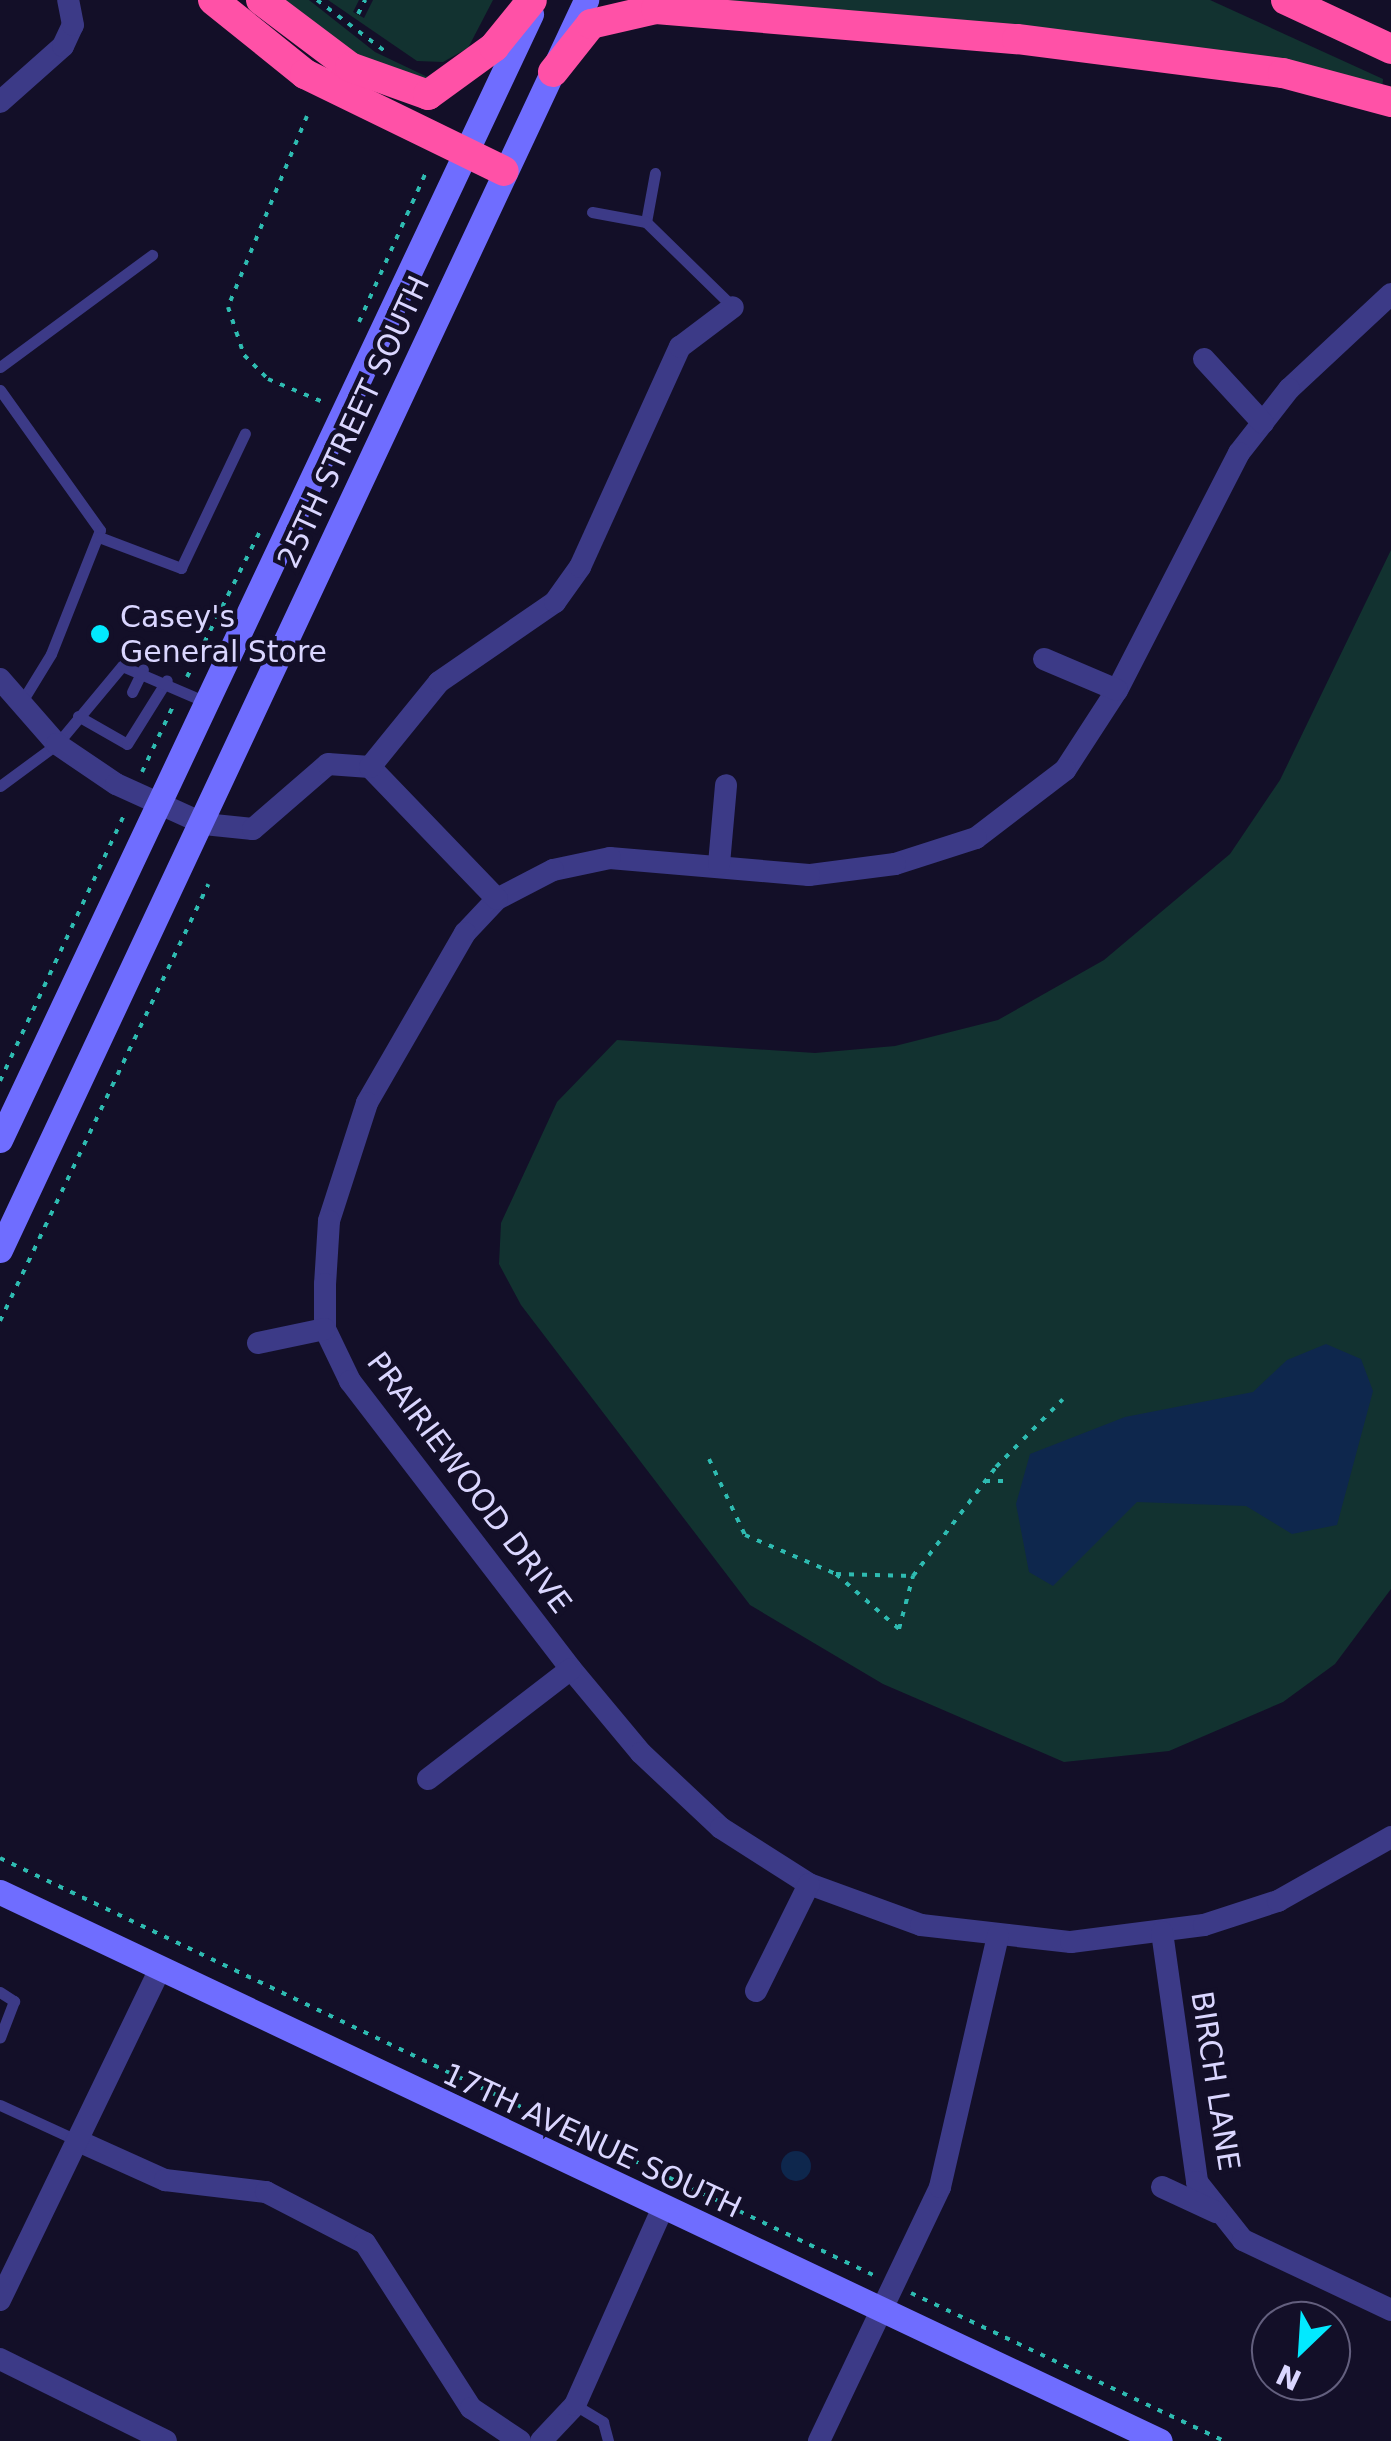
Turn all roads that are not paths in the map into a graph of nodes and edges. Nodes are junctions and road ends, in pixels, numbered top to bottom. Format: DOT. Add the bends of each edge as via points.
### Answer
graph roads {
  1 [pos="68,0"];
  2 [pos="213,0"];
  3 [pos="260,0"];
  4 [pos="535,0"];
  5 [pos="586,0"];
  6 [pos="1286,0"];
  7 [pos="1391,49"];
  8 [pos="553,72"];
  9 [pos="0,102"];
  10 [pos="1391,102"];
  11 [pos="463,157"];
  12 [pos="504,172"];
  13 [pos="656,173"];
  14 [pos="592,212"];
  15 [pos="646,222"];
  16 [pos="152,255"];
  17 [pos="1391,294"];
  18 [pos="733,307"];
  19 [pos="1204,360"];
  20 [pos="0,367"];
  21 [pos="0,390"];
  22 [pos="1263,423"];
  23 [pos="245,433"];
  24 [pos="99,537"];
  25 [pos="1044,659"];
  26 [pos="143,669"];
  27 [pos="0,679"];
  28 [pos="167,680"];
  29 [pos="1118,690"];
  30 [pos="132,692"];
  31 [pos="21,703"];
  32 [pos="210,704"];
  33 [pos="78,716"];
  34 [pos="57,744"];
  35 [pos="370,767"];
  36 [pos="726,785"];
  37 [pos="0,786"];
  38 [pos="160,806"];
  39 [pos="204,824"];
  40 [pos="720,864"];
  41 [pos="497,900"];
  42 [pos="0,1140"];
  43 [pos="0,1250"];
  44 [pos="326,1328"];
  45 [pos="258,1343"];
  46 [pos="571,1669"];
  47 [pos="428,1780"];
  48 [pos="1391,1837"];
  49 [pos="809,1884"];
  50 [pos="0,1892"];
  51 [pos="1162,1932"];
  52 [pos="998,1936"];
  53 [pos="159,1971"];
  54 [pos="756,1991"];
  55 [pos="0,1992"];
  56 [pos="0,2037"];
  57 [pos="0,2105"];
  58 [pos="76,2140"];
  59 [pos="1162,2187"];
  60 [pos="662,2210"];
  61 [pos="1216,2212"];
  62 [pos="1,2297"];
  63 [pos="1391,2310"];
  64 [pos="880,2312"];
  65 [pos="0,2359"];
  66 [pos="576,2405"];
  67 [pos="166,2441"];
  68 [pos="520,2441"];
  69 [pos="541,2441"];
  70 [pos="608,2441"];
  71 [pos="819,2441"];
  72 [pos="1160,2441"];
  1 -- 9 [label="street" via="73,25 53,61"];
  2 -- 11 [label="highway" via="305,74"];
  3 -- 4 [label="highway" via="350,67 428,95 494,48"];
  4 -- 11 [label="main road, 25TH STREET SOUTH"];
  5 -- 8 [label="main road, 25TH STREET SOUTH"];
  6 -- 7 [label="highway"];
  8 -- 10 [label="highway" via="591,24 656,8 1036,41 1283,73"];
  8 -- 12 [label="main road, 25TH STREET SOUTH"];
  11 -- 12 [label="highway"];
  11 -- 32 [label="main road, 25TH STREET SOUTH"];
  12 -- 39 [label="main road, 25TH STREET SOUTH"];
  13 -- 15 [label="lane"];
  14 -- 15 [label="lane"];
  15 -- 18 [label="lane"];
  16 -- 20 [label="lane"];
  17 -- 22 [label="street, PRAIRIEWOOD DRIVE"];
  18 -- 35 [label="street" via="680,347 580,567 554,602 440,682"];
  19 -- 22 [label="street"];
  21 -- 24 [label="lane"];
  22 -- 29 [label="street, PRAIRIEWOOD DRIVE" via="1212,498"];
  23 -- 24 [label="lane" via="181,568"];
  24 -- 31 [label="lane"];
  25 -- 29 [label="street"];
  26 -- 28 [label="lane"];
  26 -- 30 [label="lane"];
  26 -- 33 [label="lane" via="122,666"];
  27 -- 31 [label="street"];
  28 -- 32 [label="lane"];
  28 -- 33 [label="lane" via="136,738"];
  29 -- 40 [label="street, PRAIRIEWOOD DRIVE" via="1065,770 976,838 895,864 809,875"];
  31 -- 34 [label="street"];
  32 -- 38 [label="main road, 25TH STREET SOUTH"];
  33 -- 34 [label="lane"];
  34 -- 37 [label="lane"];
  34 -- 38 [label="street"];
  35 -- 39 [label="street" via="328,764 253,829"];
  35 -- 41 [label="street"];
  36 -- 40 [label="street"];
  38 -- 39 [label="street"];
  38 -- 42 [label="main road, 25TH STREET SOUTH"];
  39 -- 43 [label="main road, 25TH STREET SOUTH"];
  40 -- 41 [label="street, PRAIRIEWOOD DRIVE" via="610,858 554,870"];
  41 -- 44 [label="street, PRAIRIEWOOD DRIVE" via="423,1001 342,1163 328,1221"];
  44 -- 45 [label="street"];
  44 -- 46 [label="street, PRAIRIEWOOD DRIVE" via="350,1380"];
  46 -- 47 [label="street"];
  46 -- 49 [label="street, PRAIRIEWOOD DRIVE" via="641,1753 721,1828"];
  48 -- 51 [label="street, PRAIRIEWOOD DRIVE" via="1278,1901"];
  49 -- 52 [label="street, PRAIRIEWOOD DRIVE" via="921,1924"];
  49 -- 54 [label="street"];
  50 -- 53 [label="main road, 17TH AVENUE SOUTH"];
  51 -- 52 [label="street, PRAIRIEWOOD DRIVE" via="1071,1942"];
  51 -- 61 [label="street, BIRCH LANE" via="1196,2182"];
  52 -- 64 [label="street" via="964,2112"];
  53 -- 58 [label="street"];
  53 -- 60 [label="main road, 17TH AVENUE SOUTH"];
  55 -- 56 [label="lane" via="14,2002"];
  57 -- 58 [label="lane"];
  58 -- 62 [label="street"];
  58 -- 68 [label="street" via="165,2180 266,2192 364,2243 471,2408"];
  59 -- 61 [label="street"];
  60 -- 64 [label="main road, 17TH AVENUE SOUTH"];
  60 -- 66 [label="street"];
  61 -- 63 [label="street, BIRCH LANE" via="1243,2240"];
  64 -- 71 [label="street"];
  64 -- 72 [label="main road, 17TH AVENUE SOUTH"];
  65 -- 67 [label="street"];
  66 -- 69 [label="street"];
  66 -- 70 [label="lane" via="603,2422"];
}
